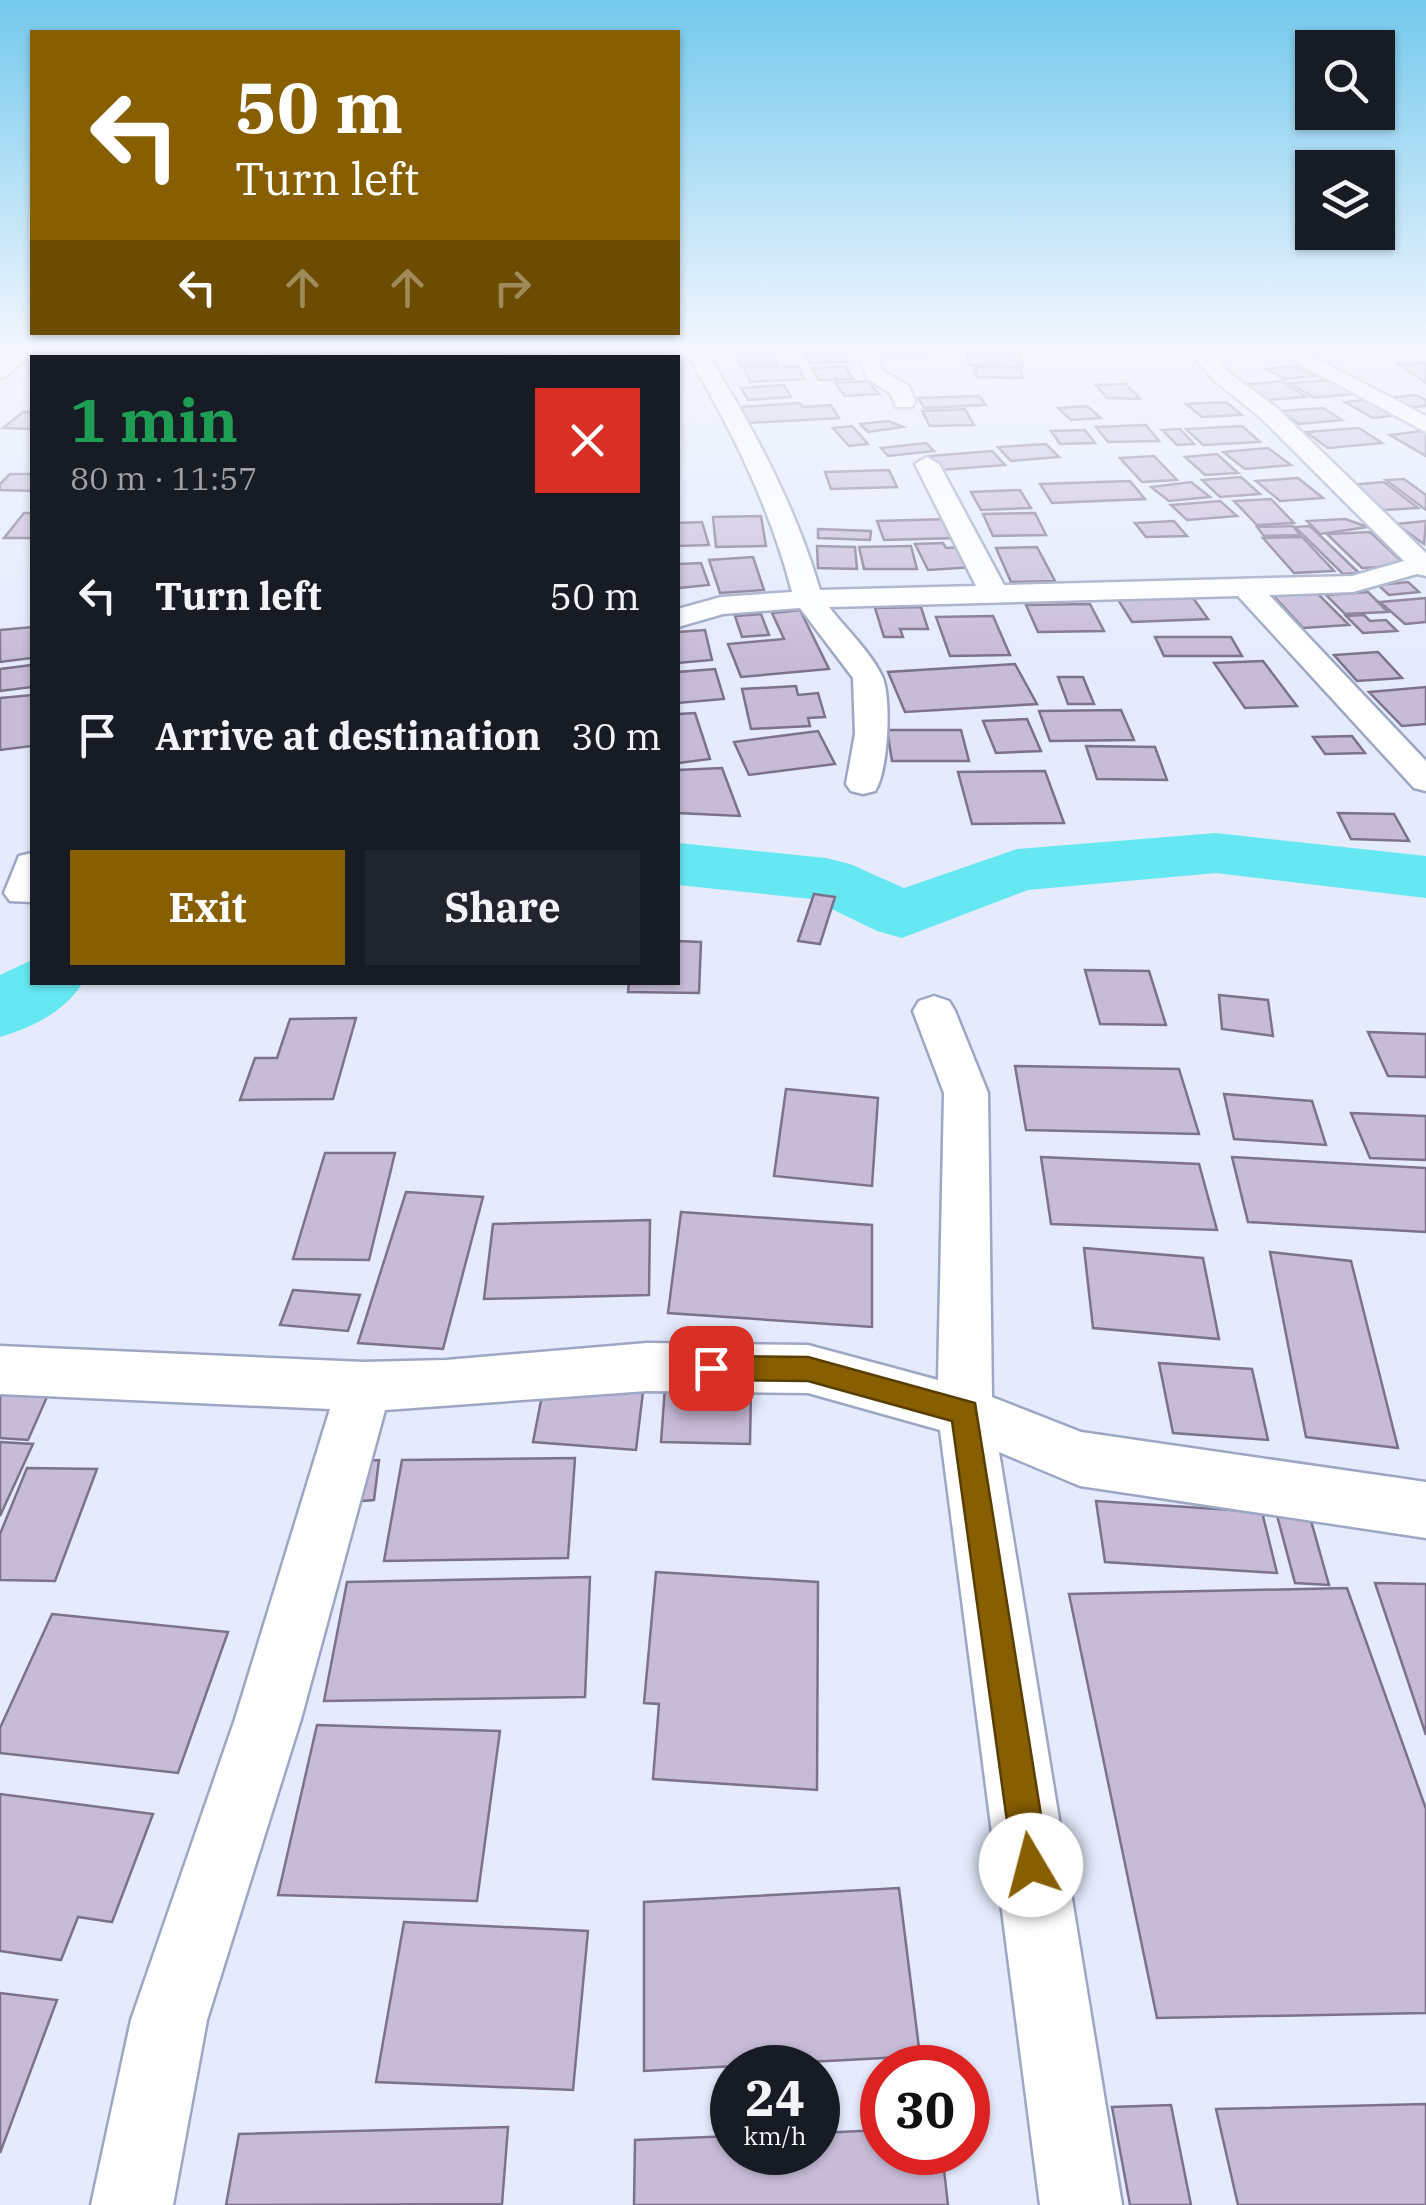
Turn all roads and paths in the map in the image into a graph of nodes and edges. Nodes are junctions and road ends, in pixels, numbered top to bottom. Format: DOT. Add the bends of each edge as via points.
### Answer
graph roads {
  1 [pos="753,451"];
  2 [pos="1307,451"];
  3 [pos="927,464"];
  4 [pos="1425,565"];
  5 [pos="1246,588"];
  6 [pos="994,594"];
  7 [pos="808,599"];
  8 [pos="680,617"];
  9 [pos="1426,781"];
  10 [pos="863,784"];
  11 [pos="934,1011"];
  12 [pos="0,1370"];
  13 [pos="364,1386"];
  14 [pos="965,1412"];
  15 [pos="1426,1510"];
  16 [pos="132,2205"];
  17 [pos="1081,2205"];
  1 -- 7 [label="street" via="789,530"];
  2 -- 4 [label="street"];
  3 -- 6 [label="street"];
  4 -- 5 [label="street" via="1353,584"];
  5 -- 6 [label="street"];
  5 -- 9 [label="street"];
  6 -- 7 [label="street"];
  7 -- 8 [label="street" via="720,606"];
  7 -- 10 [label="street" via="868,678 871,734"];
  11 -- 14 [label="street" via="966,1093"];
  12 -- 13 [label="street"];
  13 -- 14 [label="street" via="647,1367 808,1369"];
  13 -- 16 [label="street" via="268,1720 169,2020"];
  14 -- 15 [label="street" via="1080,1459"];
  14 -- 17 [label="street"];
}
